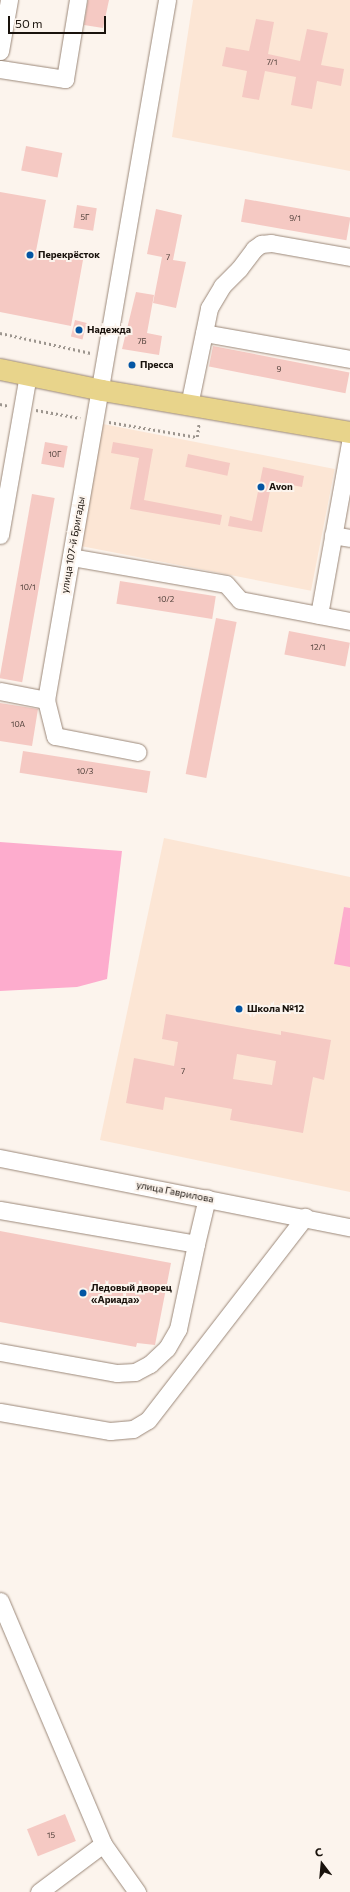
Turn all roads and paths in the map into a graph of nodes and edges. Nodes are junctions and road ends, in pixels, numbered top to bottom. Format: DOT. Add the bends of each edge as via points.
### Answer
graph roads {
  1 [pos="9,0"];
  2 [pos="78,0"];
  3 [pos="167,0"];
  4 [pos="0,51"];
  5 [pos="0,69"];
  6 [pos="350,257"];
  7 [pos="0,333"];
  8 [pos="204,333"];
  9 [pos="107,356"];
  10 [pos="350,359"];
  11 [pos="0,369"];
  12 [pos="28,375"];
  13 [pos="102,390"];
  14 [pos="0,404"];
  15 [pos="196,406"];
  16 [pos="22,408"];
  17 [pos="96,420"];
  18 [pos="350,432"];
  19 [pos="350,442"];
  20 [pos="0,535"];
  21 [pos="333,535"];
  22 [pos="350,538"];
  23 [pos="71,557"];
  24 [pos="319,615"];
  25 [pos="350,621"];
  26 [pos="0,691"];
  27 [pos="46,700"];
  28 [pos="137,752"];
  29 [pos="0,1158"];
  30 [pos="207,1198"];
  31 [pos="0,1210"];
  32 [pos="305,1217"];
  33 [pos="350,1227"];
  34 [pos="196,1244"];
  35 [pos="0,1352"];
  36 [pos="0,1412"];
  37 [pos="0,1601"];
  38 [pos="103,1844"];
  39 [pos="39,1892"];
  40 [pos="138,1892"];
  1 -- 4 [label="street"];
  2 -- 5 [label="street" via="65,79"];
  3 -- 9 [label="street, улица 107-й Бригады"];
  6 -- 8 [label="street" via="271,243 261,244 214,297"];
  7 -- 9 [label="path"];
  8 -- 10 [label="street"];
  8 -- 15 [label="street"];
  9 -- 13 [label="street, улица 107-й Бригады"];
  11 -- 12 [label="main road"];
  12 -- 13 [label="main road"];
  12 -- 16 [label="street"];
  13 -- 15 [label="main road"];
  13 -- 17 [label="street, улица 107-й Бригады"];
  14 -- 16 [label="path"];
  15 -- 17 [label="path" via="197,437"];
  15 -- 18 [label="main road"];
  16 -- 17 [label="path"];
  16 -- 20 [label="street"];
  17 -- 23 [label="street, улица 107-й Бригады"];
  19 -- 21 [label="street"];
  21 -- 22 [label="street"];
  21 -- 24 [label="street"];
  23 -- 24 [label="street" via="226,584 240,600"];
  23 -- 27 [label="street, улица 107-й Бригады"];
  24 -- 25 [label="street"];
  26 -- 27 [label="street"];
  27 -- 28 [label="street, улица 107-й Бригады" via="55,736"];
  29 -- 30 [label="street, улица Гаврилова"];
  30 -- 32 [label="street, улица Гаврилова"];
  30 -- 34 [label="street"];
  31 -- 34 [label="street"];
  32 -- 33 [label="street, улица Гаврилова"];
  32 -- 36 [label="street" via="143,1423 134,1429 110,1431"];
  34 -- 35 [label="street" via="178,1329 167,1348 150,1364 134,1372 118,1373"];
  37 -- 38 [label="street"];
  38 -- 39 [label="street"];
  38 -- 40 [label="street"];
}
